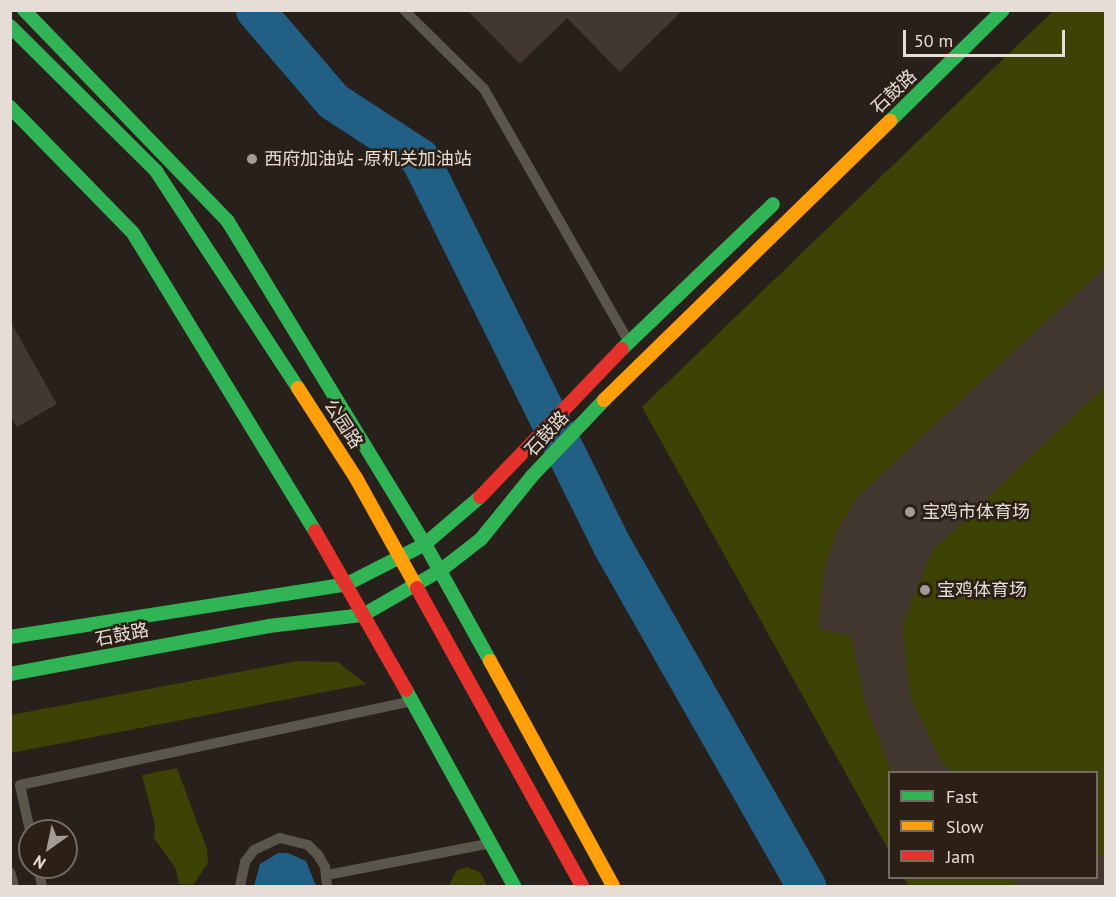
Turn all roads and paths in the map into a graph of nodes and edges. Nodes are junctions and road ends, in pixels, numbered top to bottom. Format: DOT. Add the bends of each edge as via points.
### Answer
graph roads {
  1 [pos="24,10"];
  2 [pos="404,10"];
  3 [pos="1003,10"];
  4 [pos="10,26"];
  5 [pos="10,107"];
  6 [pos="784,193"];
  7 [pos="629,342"];
  8 [pos="425,544"];
  9 [pos="371,552"];
  10 [pos="438,571"];
  11 [pos="347,584"];
  12 [pos="363,615"];
  13 [pos="406,615"];
  14 [pos="10,637"];
  15 [pos="10,674"];
  16 [pos="412,701"];
  17 [pos="15,786"];
  18 [pos="26,819"];
  19 [pos="490,843"];
  20 [pos="10,872"];
  21 [pos="327,881"];
  22 [pos="14,886"];
  23 [pos="240,886"];
  24 [pos="514,886"];
  25 [pos="582,886"];
  26 [pos="613,886"];
  1 -- 8 [label="main road" via="228,220"];
  2 -- 7 [label="lane" via="484,89"];
  3 -- 10 [label="main road, 石鼓路" via="616,387 532,476 481,539"];
  4 -- 25 [label="main road, 公园路" via="156,171 200,234 356,478"];
  5 -- 11 [label="main road" via="134,233"];
  6 -- 7 [label="main road, 石鼓路"];
  7 -- 8 [label="main road, 石鼓路" via="463,515"];
  8 -- 10 [label="main road"];
  8 -- 11 [label="main road, 石鼓路"];
  9 -- 13 [label="main road"];
  10 -- 12 [label="main road, 石鼓路"];
  10 -- 26 [label="main road"];
  11 -- 12 [label="main road"];
  11 -- 14 [label="main road, 石鼓路"];
  12 -- 15 [label="main road, 石鼓路" via="269,626"];
  12 -- 16 [label="main road"];
  16 -- 17 [label="lane"];
  16 -- 19 [label="main road"];
  17 -- 18 [label="lane"];
  19 -- 21 [label="lane"];
  19 -- 24 [label="main road"];
  20 -- 22 [label="lane"];
  21 -- 23 [label="lane" via="318,855 308,845 280,838 254,850 245,862"];
}
